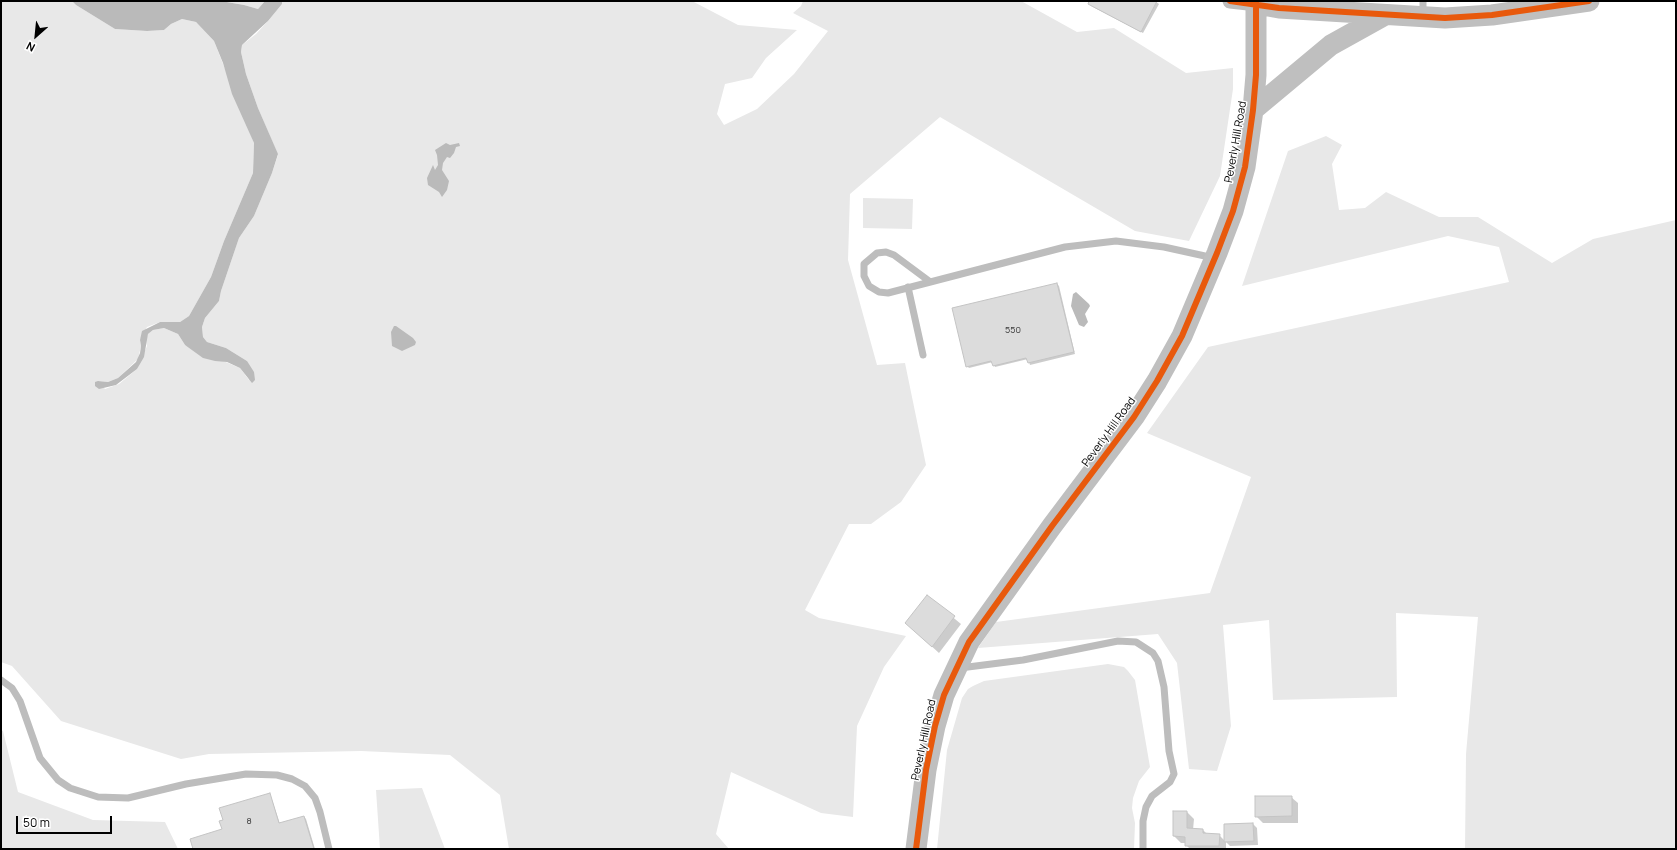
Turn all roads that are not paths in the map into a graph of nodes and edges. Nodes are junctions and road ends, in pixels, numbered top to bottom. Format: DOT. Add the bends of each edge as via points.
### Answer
graph roads {
  1 [pos="1230,1"];
  2 [pos="1589,1"];
  3 [pos="1257,3"];
  4 [pos="1423,9"];
  5 [pos="1386,15"];
  6 [pos="1253,110"];
  7 [pos="1215,258"];
  8 [pos="929,281"];
  9 [pos="908,287"];
  10 [pos="923,355"];
  11 [pos="956,669"];
  12 [pos="1,680"];
  13 [pos="328,849"];
  14 [pos="916,849"];
  15 [pos="1143,849"];
  1 -- 3 [label="street"];
  2 -- 4 [label="street" via="1492,15 1445,18"];
  3 -- 5 [label="street" via="1279,8"];
  3 -- 6 [label="street, Peverly Hill Road"];
  4 -- 5 [label="street"];
  5 -- 6 [label="street" via="1331,45"];
  6 -- 7 [label="street, Peverly Hill Road" via="1237,196"];
  7 -- 8 [label="lane" via="1164,247 1116,241 1065,247"];
  7 -- 11 [label="street, Peverly Hill Road" via="1182,336 1134,417 969,642"];
  8 -- 9 [label="lane"];
  8 -- 9 [label="lane" via="886,252 877,253 864,264 864,276 870,286 879,292 888,293"];
  9 -- 10 [label="lane"];
  11 -- 14 [label="street, Peverly Hill Road" via="944,695 935,726 926,770"];
  11 -- 15 [label="lane" via="1023,660 1118,641 1136,642 1153,653 1158,661 1164,687 1169,751 1174,774 1170,782 1152,796 1146,806 1142,821"];
  12 -- 13 [label="lane" via="12,688 20,701 40,758 58,780 70,788 98,797 128,798 186,784 246,774 277,775 305,786 315,798"];
}
